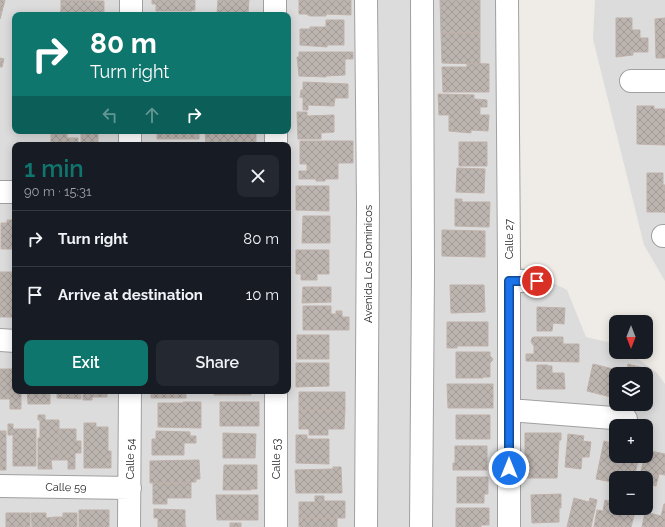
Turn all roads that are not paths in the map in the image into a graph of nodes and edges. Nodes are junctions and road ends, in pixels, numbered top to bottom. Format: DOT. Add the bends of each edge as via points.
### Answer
graph roads {
  1 [pos="131,0"];
  2 [pos="275,0"];
  3 [pos="366,0"];
  4 [pos="422,0"];
  5 [pos="507,0"];
  6 [pos="131,12"];
  7 [pos="275,12"];
  8 [pos="631,81"];
  9 [pos="665,81"];
  10 [pos="0,192"];
  11 [pos="12,192"];
  12 [pos="509,281"];
  13 [pos="537,281"];
  14 [pos="0,340"];
  15 [pos="12,341"];
  16 [pos="130,394"];
  17 [pos="276,394"];
  18 [pos="509,410"];
  19 [pos="626,419"];
  20 [pos="1,486"];
  21 [pos="130,488"];
  22 [pos="130,527"];
  23 [pos="276,527"];
  24 [pos="366,527"];
  25 [pos="421,527"];
  26 [pos="509,527"];
  1 -- 6 [label="street"];
  2 -- 7 [label="street"];
  3 -- 24 [label="street, Avenida Los Dominicos"];
  4 -- 25 [label="street"];
  5 -- 12 [label="street, Calle 27"];
  8 -- 9 [label="street"];
  10 -- 11 [label="street"];
  12 -- 13 [label="street"];
  12 -- 18 [label="street, Calle 27"];
  14 -- 15 [label="street"];
  16 -- 21 [label="street, Calle 54"];
  17 -- 23 [label="street, Calle 53"];
  18 -- 19 [label="street"];
  18 -- 26 [label="street, Calle 27"];
  20 -- 21 [label="street, Calle 59"];
  21 -- 22 [label="street, Calle 54"];
}
